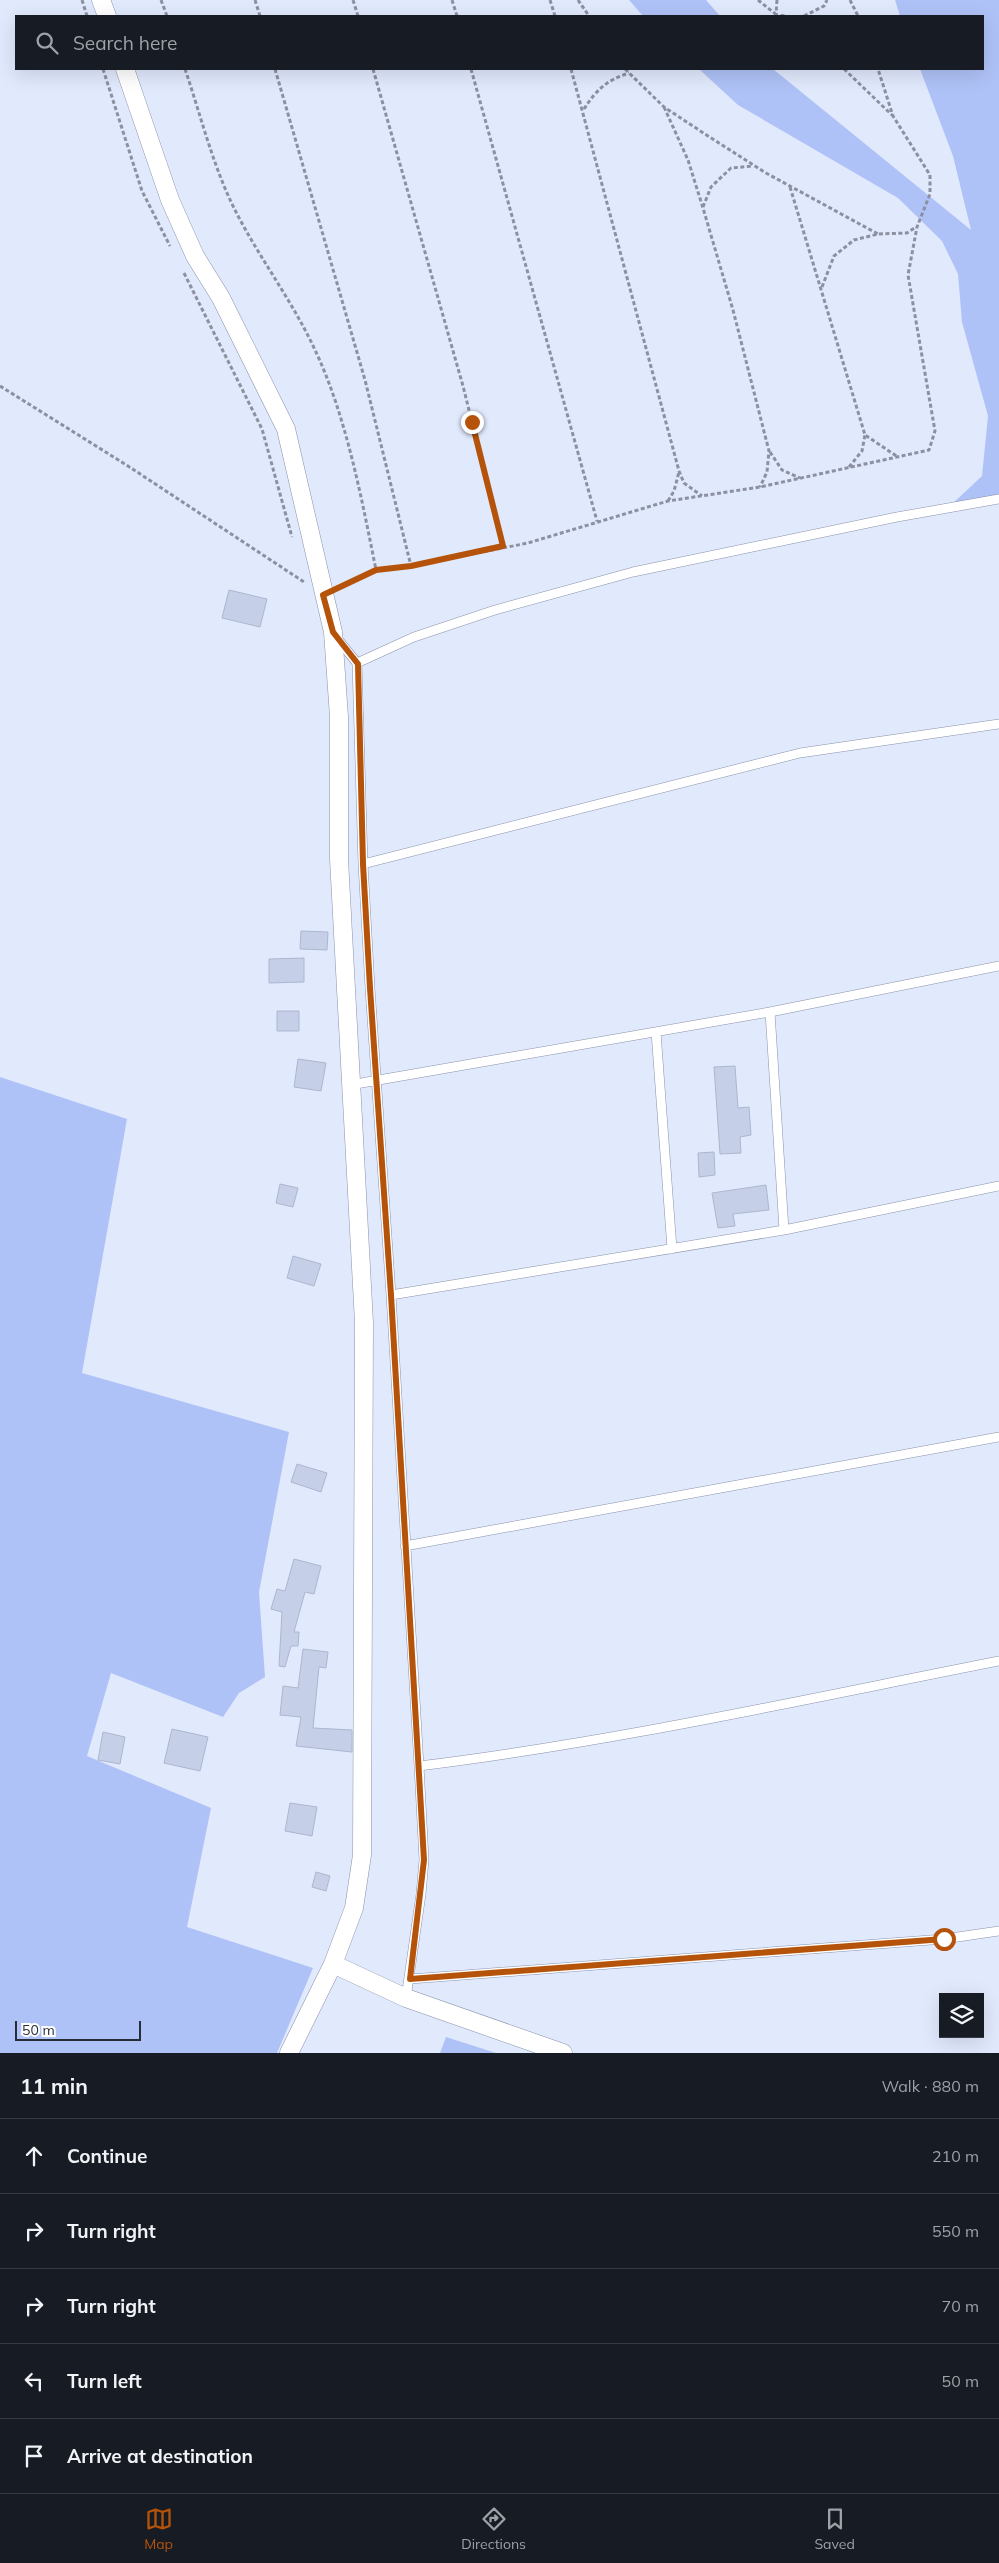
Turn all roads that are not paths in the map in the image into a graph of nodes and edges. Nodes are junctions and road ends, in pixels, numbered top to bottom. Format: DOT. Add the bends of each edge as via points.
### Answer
graph roads {
  1 [pos="101,0"];
  2 [pos="107,15"];
  3 [pos="125,70"];
  4 [pos="999,499"];
  5 [pos="333,632"];
  6 [pos="358,664"];
  7 [pos="999,724"];
  8 [pos="363,864"];
  9 [pos="999,966"];
  10 [pos="770,1012"];
  11 [pos="656,1032"];
  12 [pos="376,1081"];
  13 [pos="350,1085"];
  14 [pos="999,1186"];
  15 [pos="784,1230"];
  16 [pos="672,1248"];
  17 [pos="391,1295"];
  18 [pos="999,1437"];
  19 [pos="405,1546"];
  20 [pos="999,1661"];
  21 [pos="419,1766"];
  22 [pos="999,1930"];
  23 [pos="333,1964"];
  24 [pos="410,1979"];
  25 [pos="406,1998"];
  26 [pos="289,2053"];
  27 [pos="562,2053"];
  1 -- 2 [label="street"];
  3 -- 5 [label="street" via="170,200 195,256 221,298 286,429"];
  4 -- 6 [label="lane" via="633,572 495,610 414,637"];
  5 -- 6 [label="lane"];
  5 -- 13 [label="street" via="339,717 338,859"];
  6 -- 8 [label="lane"];
  7 -- 8 [label="lane" via="800,753"];
  8 -- 12 [label="lane"];
  9 -- 10 [label="lane"];
  10 -- 11 [label="lane"];
  10 -- 15 [label="lane"];
  11 -- 12 [label="lane"];
  11 -- 16 [label="lane"];
  12 -- 13 [label="lane"];
  12 -- 17 [label="lane"];
  13 -- 23 [label="street" via="364,1323 364,1765 362,1854 354,1908"];
  14 -- 15 [label="lane"];
  15 -- 16 [label="lane"];
  16 -- 17 [label="lane"];
  17 -- 19 [label="lane"];
  18 -- 19 [label="lane"];
  19 -- 21 [label="lane"];
  20 -- 21 [label="lane" via="655,1729 507,1755"];
  21 -- 24 [label="lane" via="424,1860"];
  22 -- 24 [label="lane" via="944,1939"];
  23 -- 25 [label="street"];
  23 -- 26 [label="street"];
  24 -- 25 [label="lane"];
  25 -- 27 [label="street"];
}
